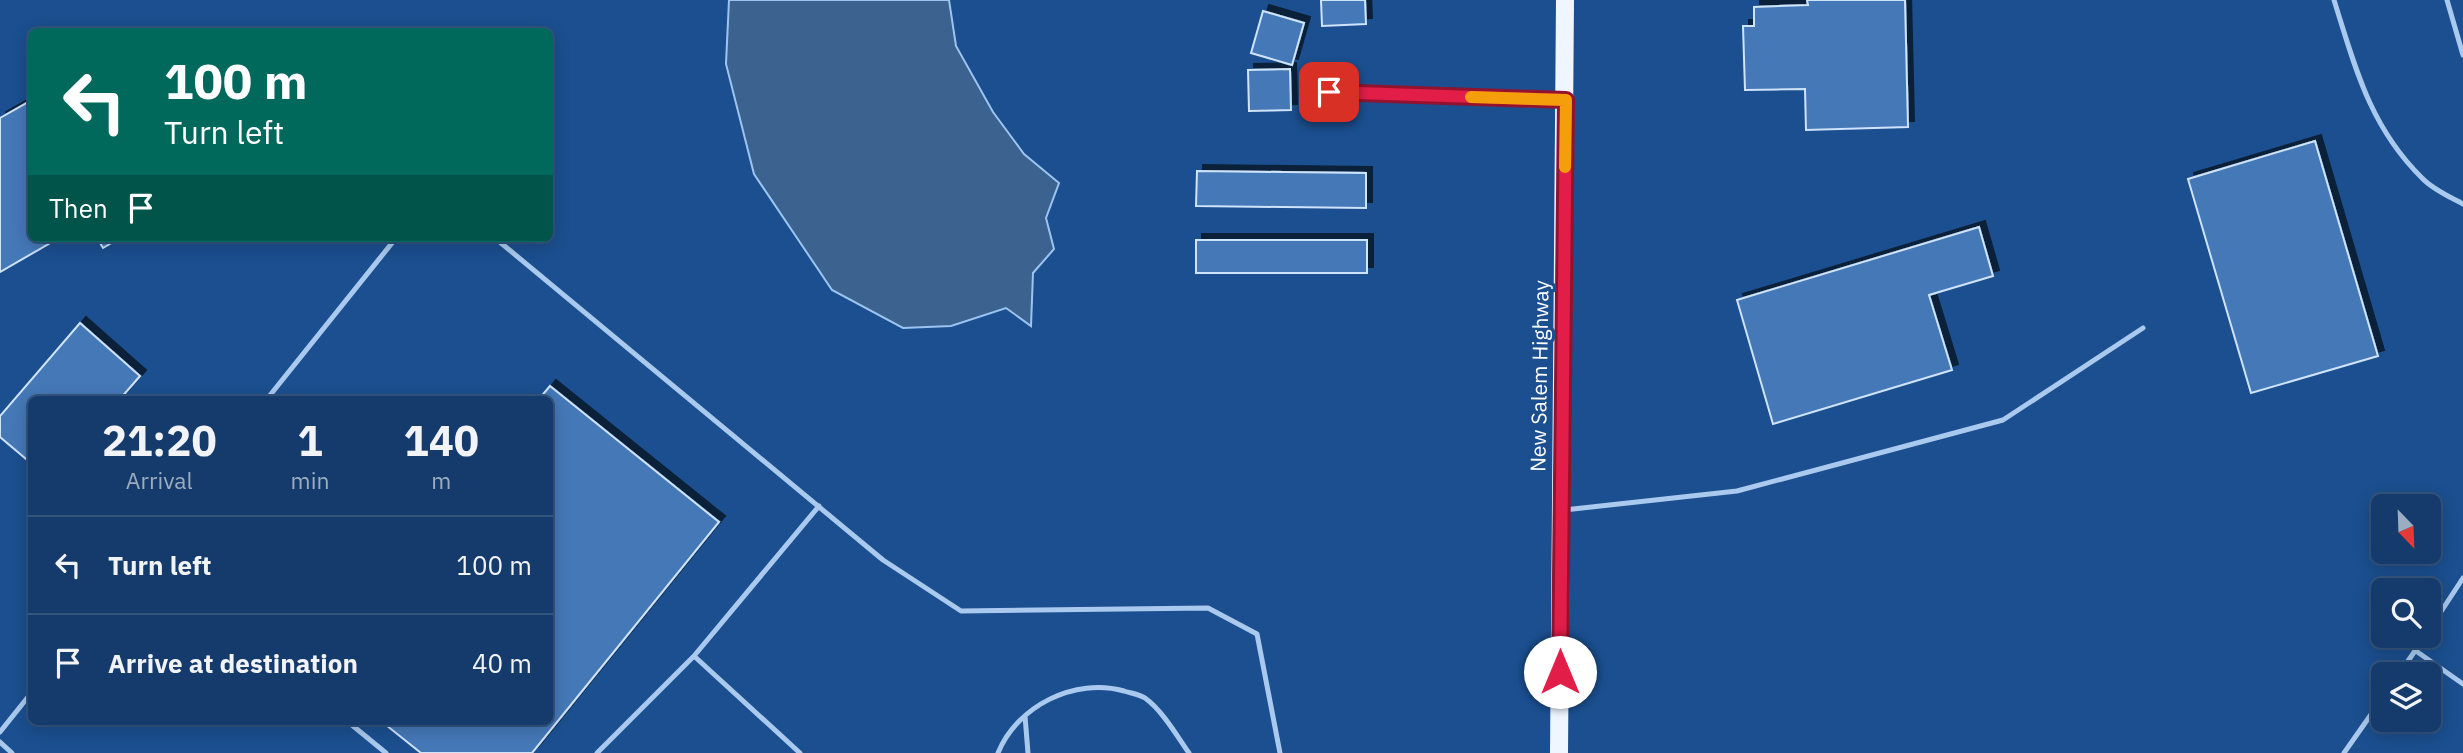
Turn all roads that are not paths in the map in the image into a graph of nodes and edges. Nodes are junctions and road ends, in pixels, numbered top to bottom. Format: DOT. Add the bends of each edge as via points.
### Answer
graph roads {
  1 [pos="1564,0"];
  2 [pos="2334,0"];
  3 [pos="2447,0"];
  4 [pos="2463,54"];
  5 [pos="1329,92"];
  6 [pos="1566,100"];
  7 [pos="2463,204"];
  8 [pos="393,242"];
  9 [pos="500,242"];
  10 [pos="2143,328"];
  11 [pos="269,396"];
  12 [pos="819,506"];
  13 [pos="1561,510"];
  14 [pos="2463,578"];
  15 [pos="2441,612"];
  16 [pos="2418,648"];
  17 [pos="2416,651"];
  18 [pos="694,656"];
  19 [pos="2408,662"];
  20 [pos="2463,684"];
  21 [pos="28,697"];
  22 [pos="2371,715"];
  23 [pos="1025,716"];
  24 [pos="352,725"];
  25 [pos="0,732"];
  26 [pos="0,741"];
  27 [pos="12,753"];
  28 [pos="386,753"];
  29 [pos="597,753"];
  30 [pos="800,753"];
  31 [pos="998,753"];
  32 [pos="1028,753"];
  33 [pos="1189,753"];
  34 [pos="1280,753"];
  35 [pos="1559,753"];
  36 [pos="2344,753"];
  1 -- 6 [label="main road, New Salem Highway"];
  2 -- 7 [label="lane" via="2379,127 2423,180"];
  3 -- 4 [label="lane"];
  5 -- 6 [label="lane"];
  6 -- 13 [label="main road, New Salem Highway"];
  8 -- 11 [label="lane"];
  9 -- 12 [label="lane"];
  10 -- 13 [label="lane" via="2003,420 1737,491"];
  12 -- 18 [label="lane"];
  12 -- 34 [label="lane" via="883,560 961,611 1208,608 1257,634"];
  13 -- 35 [label="main road, New Salem Highway"];
  14 -- 15 [label="lane"];
  16 -- 17 [label="lane"];
  17 -- 19 [label="lane"];
  17 -- 20 [label="lane"];
  18 -- 29 [label="lane"];
  18 -- 30 [label="lane"];
  21 -- 25 [label="lane"];
  22 -- 36 [label="lane"];
  23 -- 31 [label="lane" via="1004,738"];
  23 -- 32 [label="lane"];
  23 -- 33 [label="lane" via="1067,691 1112,688 1144,697"];
  24 -- 28 [label="lane"];
  26 -- 27 [label="lane"];
}
